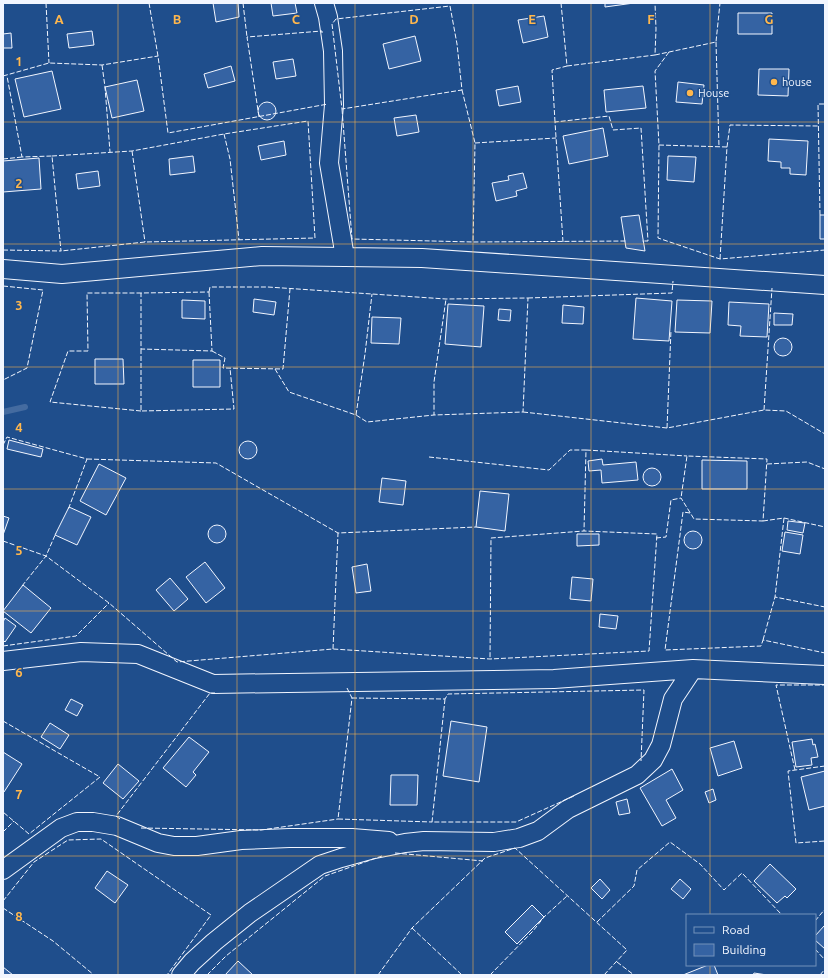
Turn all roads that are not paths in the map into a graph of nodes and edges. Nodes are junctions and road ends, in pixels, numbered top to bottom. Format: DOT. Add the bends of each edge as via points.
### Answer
graph roads {
  1 [pos="324,3"];
  2 [pos="345,257"];
  3 [pos="3,269"];
  4 [pos="825,285"];
  5 [pos="3,662"];
  6 [pos="693,669"];
  7 [pos="825,675"];
  8 [pos="405,843"];
  9 [pos="3,870"];
  10 [pos="181,975"];
  1 -- 2 [label="street" via="333,51 334,105 329,163"];
  2 -- 3 [label="street" via="262,256 62,274"];
  2 -- 4 [label="street" via="422,258"];
  5 -- 6 [label="street" via="81,652 138,654 213,684 554,679"];
  6 -- 7 [label="street"];
  6 -- 8 [label="street" via="673,699 661,745 653,760 637,775 568,809 538,831 519,838 494,842"];
  8 -- 9 [label="street" via="380,839 323,837 174,846 158,843 117,826 77,822 61,828"];
  8 -- 10 [label="street" via="320,865 250,913 214,942"];
}
